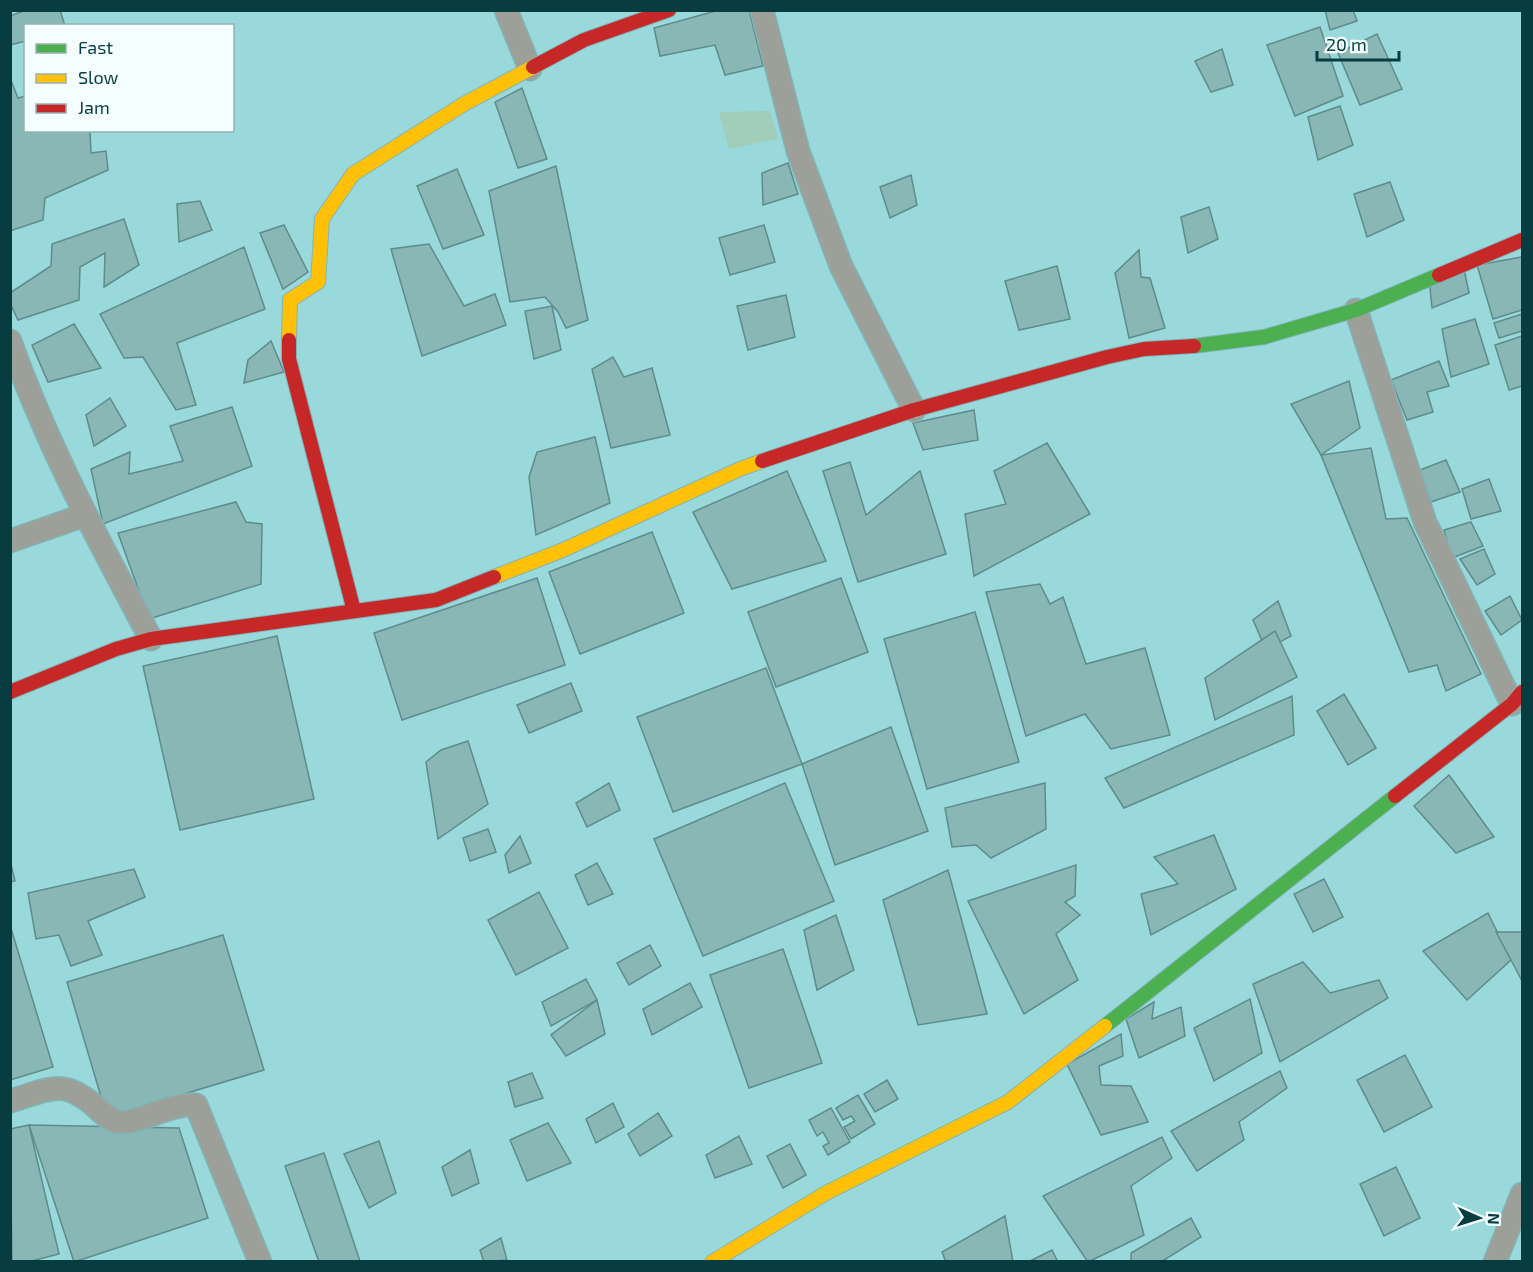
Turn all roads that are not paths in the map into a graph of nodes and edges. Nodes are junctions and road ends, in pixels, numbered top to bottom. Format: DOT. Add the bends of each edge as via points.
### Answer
graph roads {
  1 [pos="506,10"];
  2 [pos="669,10"];
  3 [pos="762,10"];
  4 [pos="530,69"];
  5 [pos="1522,240"];
  6 [pos="1356,310"];
  7 [pos="10,341"];
  8 [pos="18,387"];
  9 [pos="914,410"];
  10 [pos="85,515"];
  11 [pos="10,541"];
  12 [pos="354,611"];
  13 [pos="151,639"];
  14 [pos="10,692"];
  15 [pos="1517,698"];
  16 [pos="10,1101"];
  17 [pos="1522,1194"];
  18 [pos="260,1262"];
  19 [pos="712,1262"];
  20 [pos="1495,1262"];
  1 -- 4 [label="street"];
  2 -- 4 [label="street" via="584,40"];
  3 -- 9 [label="street" via="798,151 841,266"];
  4 -- 12 [label="street" via="464,104 353,174 322,219 318,282 290,300 289,359"];
  5 -- 6 [label="street"];
  6 -- 9 [label="street" via="1264,337 1144,349 1107,357"];
  6 -- 15 [label="street" via="1425,522"];
  7 -- 8 [label="street"];
  8 -- 10 [label="street"];
  9 -- 12 [label="street" via="740,469 563,550 436,600"];
  10 -- 11 [label="street"];
  10 -- 13 [label="street"];
  12 -- 13 [label="street"];
  13 -- 14 [label="street"];
  15 -- 19 [label="street" via="1008,1102 826,1193"];
  16 -- 18 [label="street" via="66,1088 79,1092 107,1117 120,1122 196,1105"];
  17 -- 20 [label="street"];
}
